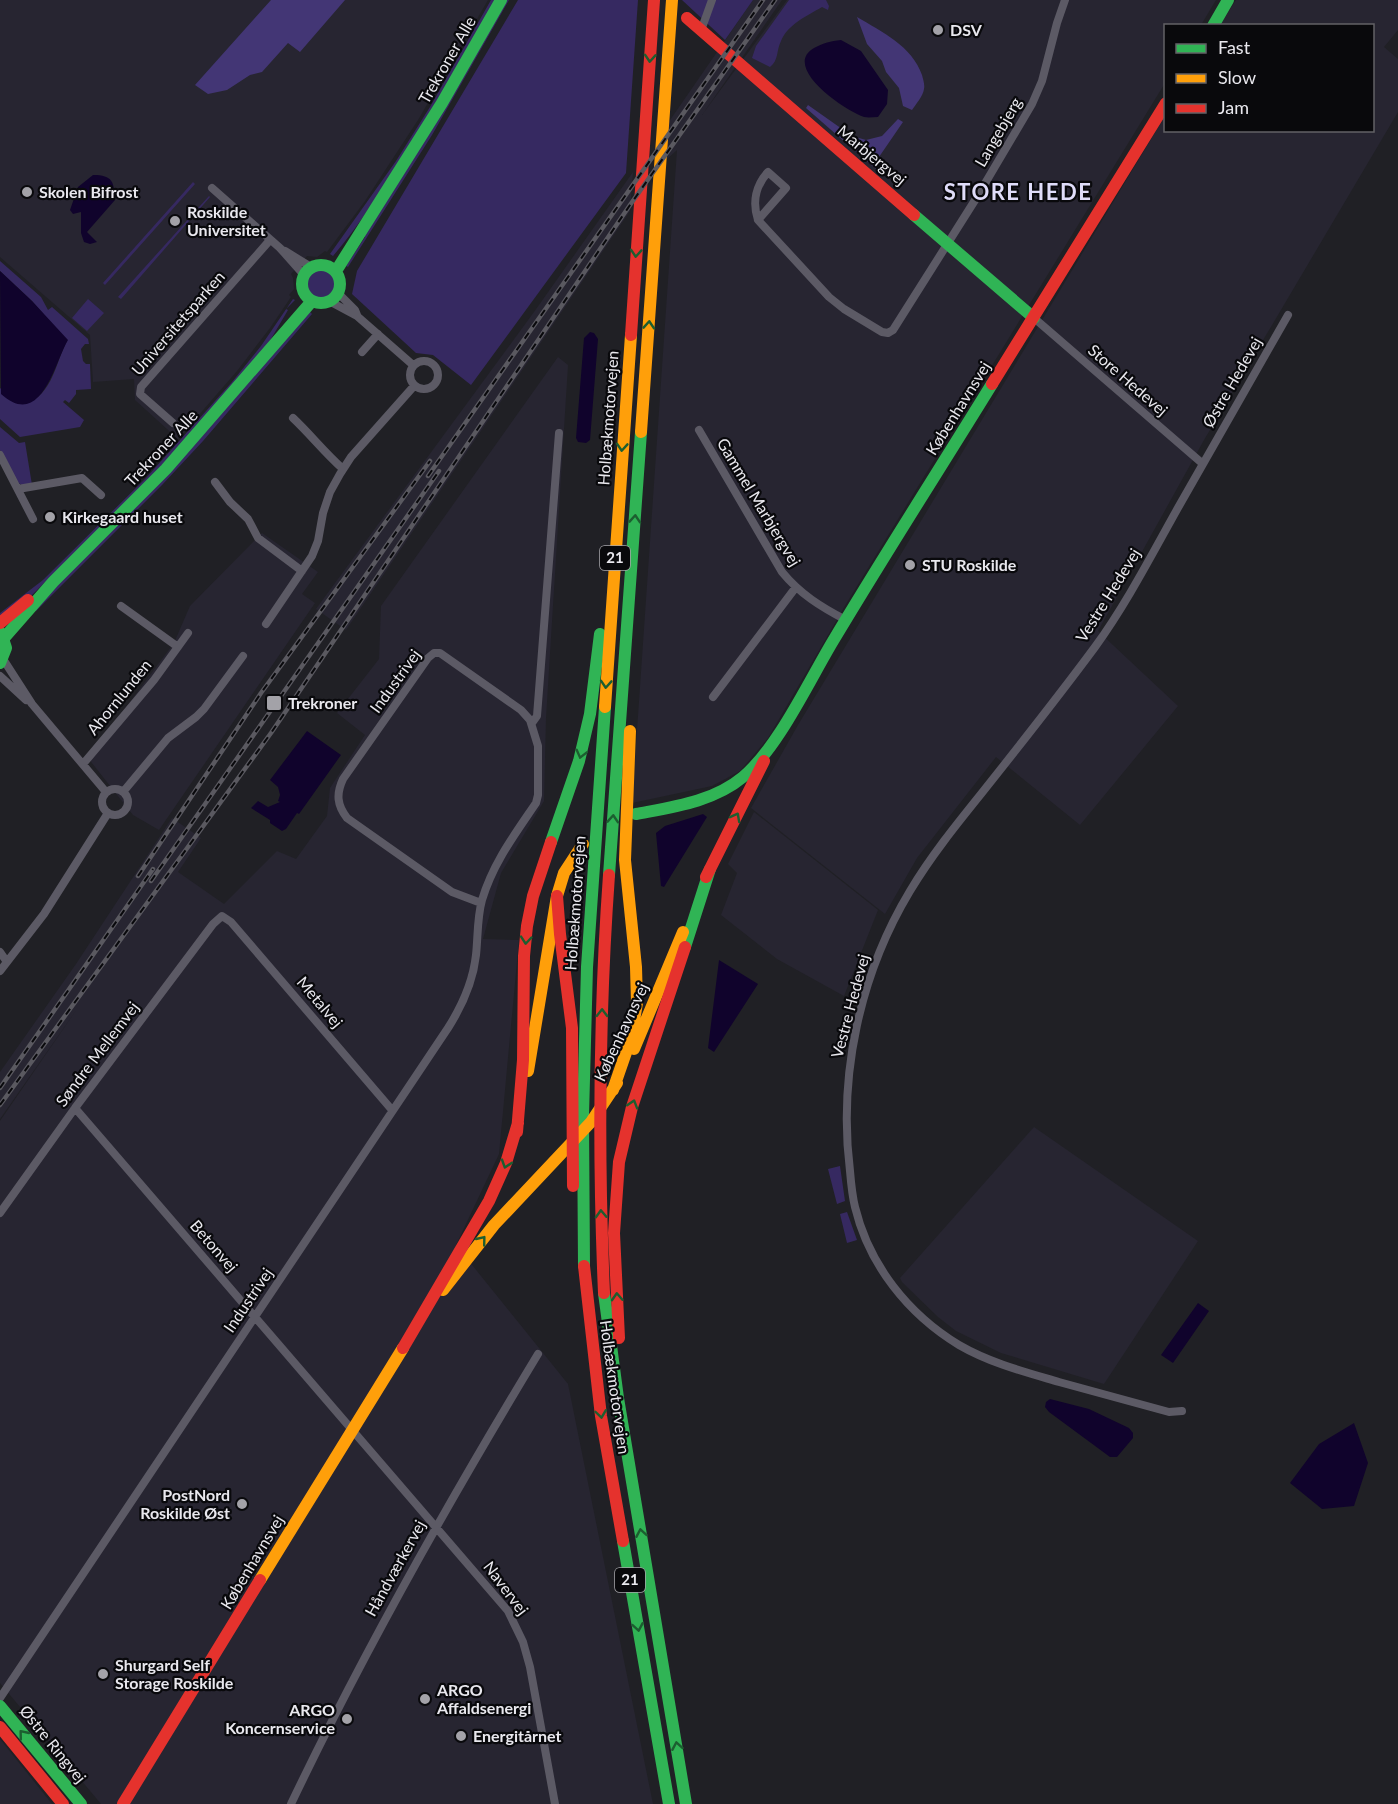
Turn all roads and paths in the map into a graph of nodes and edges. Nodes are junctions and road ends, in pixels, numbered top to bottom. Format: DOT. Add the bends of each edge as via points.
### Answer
graph roads {
  1 [pos="501,0"];
  2 [pos="654,0"];
  3 [pos="672,0"];
  4 [pos="712,0"];
  5 [pos="1065,0"];
  6 [pos="1228,0"];
  7 [pos="687,18"];
  8 [pos="1214,24"];
  9 [pos="699,29"];
  10 [pos="1164,106"];
  11 [pos="212,188"];
  12 [pos="758,220"];
  13 [pos="270,240"];
  14 [pos="948,242"];
  15 [pos="331,268"];
  16 [pos="307,271"];
  17 [pos="334,297"];
  18 [pos="308,298"];
  19 [pos="1288,315"];
  20 [pos="1034,318"];
  21 [pos="378,334"];
  22 [pos="362,352"];
  23 [pos="413,366"];
  24 [pos="414,386"];
  25 [pos="293,418"];
  26 [pos="173,423"];
  27 [pos="699,430"];
  28 [pos="559,432"];
  29 [pos="0,455"];
  30 [pos="1203,464"];
  31 [pos="343,469"];
  32 [pos="215,482"];
  33 [pos="18,489"];
  34 [pos="101,495"];
  35 [pos="33,519"];
  36 [pos="615,551"];
  37 [pos="632,566"];
  38 [pos="302,571"];
  39 [pos="53,582"];
  40 [pos="796,587"];
  41 [pos="121,606"];
  42 [pos="846,620"];
  43 [pos="0,623"];
  44 [pos="266,624"];
  45 [pos="188,633"];
  46 [pos="2,635"];
  47 [pos="178,647"];
  48 [pos="243,656"];
  49 [pos="1,661"];
  50 [pos="0,676"];
  51 [pos="713,697"];
  52 [pos="32,704"];
  53 [pos="532,723"];
  54 [pos="780,731"];
  55 [pos="83,765"];
  56 [pos="106,792"];
  57 [pos="123,792"];
  58 [pos="108,813"];
  59 [pos="636,814"];
  60 [pos="583,844"];
  61 [pos="710,869"];
  62 [pos="557,896"];
  63 [pos="481,903"];
  64 [pos="222,916"];
  65 [pos="0,952"];
  66 [pos="7,962"];
  67 [pos="0,971"];
  68 [pos="613,1090"];
  69 [pos="75,1108"];
  70 [pos="392,1110"];
  71 [pos="517,1132"];
  72 [pos="0,1213"];
  73 [pos="254,1316"];
  74 [pos="409,1337"];
  75 [pos="538,1354"];
  76 [pos="593,1356"];
  77 [pos="618,1398"];
  78 [pos="1182,1411"];
  79 [pos="352,1430"];
  80 [pos="435,1526"];
  81 [pos="0,1698"];
  82 [pos="0,1706"];
  83 [pos="0,1727"];
  84 [pos="63,1804"];
  85 [pos="81,1804"];
  86 [pos="123,1804"];
  87 [pos="291,1804"];
  88 [pos="555,1804"];
  89 [pos="669,1804"];
  90 [pos="686,1804"];
  1 -- 15 [label="main road, Trekroner Alle" via="428,126"];
  2 -- 36 [label="main road, Holbækmotorvejen / 21, one-way"];
  37 -- 3 [label="main road, Holbækmotorvejen / 21, one-way"];
  4 -- 9 [label="street"];
  5 -- 14 [label="street, Langebjerg" via="1032,104"];
  6 -- 8 [label="main road"];
  7 -- 9 [label="main road, Marbjergvej"];
  9 -- 14 [label="main road, Marbjergvej"];
  10 -- 20 [label="main road, Københavnsvej"];
  11 -- 13 [label="street"];
  12 -- 12 [label="street" via="755,210 759,182 768,172 786,188"];
  12 -- 14 [label="street, Langebjerg" via="829,297 888,333 895,328"];
  13 -- 16 [label="street"];
  13 -- 26 [label="street, Universitetsparken" via="141,387 140,394"];
  14 -- 20 [label="main road, Marbjergvej"];
  15 -- 16 [label="main road" via="319,264"];
  15 -- 17 [label="main road" via="340,281"];
  16 -- 18 [label="main road" via="302,286"];
  17 -- 18 [label="main road" via="320,303"];
  17 -- 21 [label="street" via="355,310"];
  18 -- 39 [label="main road, Trekroner Alle" via="166,469"];
  19 -- 30 [label="street, Østre Hedevej"];
  20 -- 30 [label="street, Store Hedevej"];
  20 -- 42 [label="main road, Københavnsvej"];
  21 -- 22 [label="street"];
  21 -- 23 [label="street"];
  23 -- 24 [label="street" via="410,374"];
  23 -- 24 [label="street" via="428,361 438,374 430,388"];
  24 -- 31 [label="street"];
  25 -- 31 [label="street"];
  27 -- 40 [label="street, Gammel Marbjergvej" via="773,558"];
  28 -- 53 [label="street, Industrivej" via="537,716"];
  29 -- 33 [label="street"];
  30 -- 78 [label="street, Vestre Hedevej" via="1096,645 940,846 909,893 883,944 865,993 849,1066 847,1098 847,1147 854,1205 876,1259 913,1309 948,1338 984,1358 1169,1412"];
  31 -- 38 [label="street" via="330,492 312,556"];
  32 -- 38 [label="street" via="248,519 258,538"];
  33 -- 34 [label="street" via="82,478"];
  33 -- 35 [label="street"];
  36 -- 71 [label="main road, one-way" via="579,761 533,896 527,926"];
  36 -- 76 [label="main road, Holbækmotorvejen / 21, one-way" via="587,967 584,1273"];
  37 -- 68 [label="main road" via="635,630 626,876 636,1017"];
  77 -- 37 [label="main road, Holbækmotorvejen / 21, one-way" via="605,1306 600,1093 604,950"];
  38 -- 44 [label="street"];
  39 -- 43 [label="main road, Trekroner Alle"];
  39 -- 46 [label="main road, Trekroner Alle"];
  40 -- 42 [label="street, Gammel Marbjergvej"];
  40 -- 51 [label="street, Gammel Marbjergvej"];
  41 -- 47 [label="street"];
  42 -- 54 [label="main road, Københavnsvej"];
  45 -- 47 [label="street, Ahornlunden"];
  46 -- 49 [label="main road" via="6,646"];
  47 -- 55 [label="street, Ahornlunden"];
  48 -- 57 [label="street" via="204,709 168,738"];
  49 -- 52 [label="street"];
  50 -- 52 [label="street"];
  52 -- 55 [label="street"];
  53 -- 63 [label="street, Industrivej" via="538,746 536,803 503,852"];
  53 -- 63 [label="street, Industrivej" via="521,710 440,653 434,653 339,788 338,801 347,818 452,892"];
  54 -- 59 [label="main road, Københavnsvej" via="759,762 724,791"];
  61 -- 54 [label="main road, Københavnsvej, one-way"];
  55 -- 56 [label="street"];
  56 -- 57 [label="street"];
  56 -- 58 [label="street" via="102,803"];
  57 -- 58 [label="street" via="128,800 126,809 118,815"];
  58 -- 66 [label="street"];
  60 -- 62 [label="main road, Københavnsvej" via="564,873"];
  61 -- 68 [label="main road, Københavnsvej"];
  77 -- 61 [label="main road, one-way" via="615,1201 623,1142"];
  62 -- 71 [label="main road, Københavnsvej"];
  62 -- 76 [label="main road" via="573,1047 573,1166 583,1319"];
  63 -- 70 [label="street, Industrivej" via="476,958 467,993 452,1022"];
  64 -- 69 [label="street, Søndre Mellemvej"];
  64 -- 70 [label="street, Metalvej"];
  65 -- 66 [label="street"];
  66 -- 67 [label="street"];
  74 -- 68 [label="main road, Københavnsvej, one-way" via="494,1225 591,1122"];
  69 -- 72 [label="street, Søndre Mellemvej"];
  69 -- 73 [label="street, Betonvej"];
  70 -- 73 [label="street, Industrivej"];
  71 -- 74 [label="main road, Københavnsvej, one-way" via="503,1175"];
  73 -- 79 [label="street, Betonvej"];
  73 -- 81 [label="street, Industrivej"];
  74 -- 79 [label="main road, Københavnsvej"];
  75 -- 80 [label="street, Håndværkervej"];
  76 -- 89 [label="main road, Holbækmotorvejen / 21, one-way"];
  90 -- 77 [label="main road, Holbækmotorvejen / 21, one-way"];
  79 -- 80 [label="street, Navervej"];
  79 -- 86 [label="main road, Københavnsvej"];
  80 -- 87 [label="street, Håndværkervej"];
  80 -- 88 [label="street, Navervej" via="498,1598 516,1625 530,1666"];
  85 -- 82 [label="main road, Østre Ringvej, one-way"];
  83 -- 84 [label="main road, Østre Ringvej"];
}
